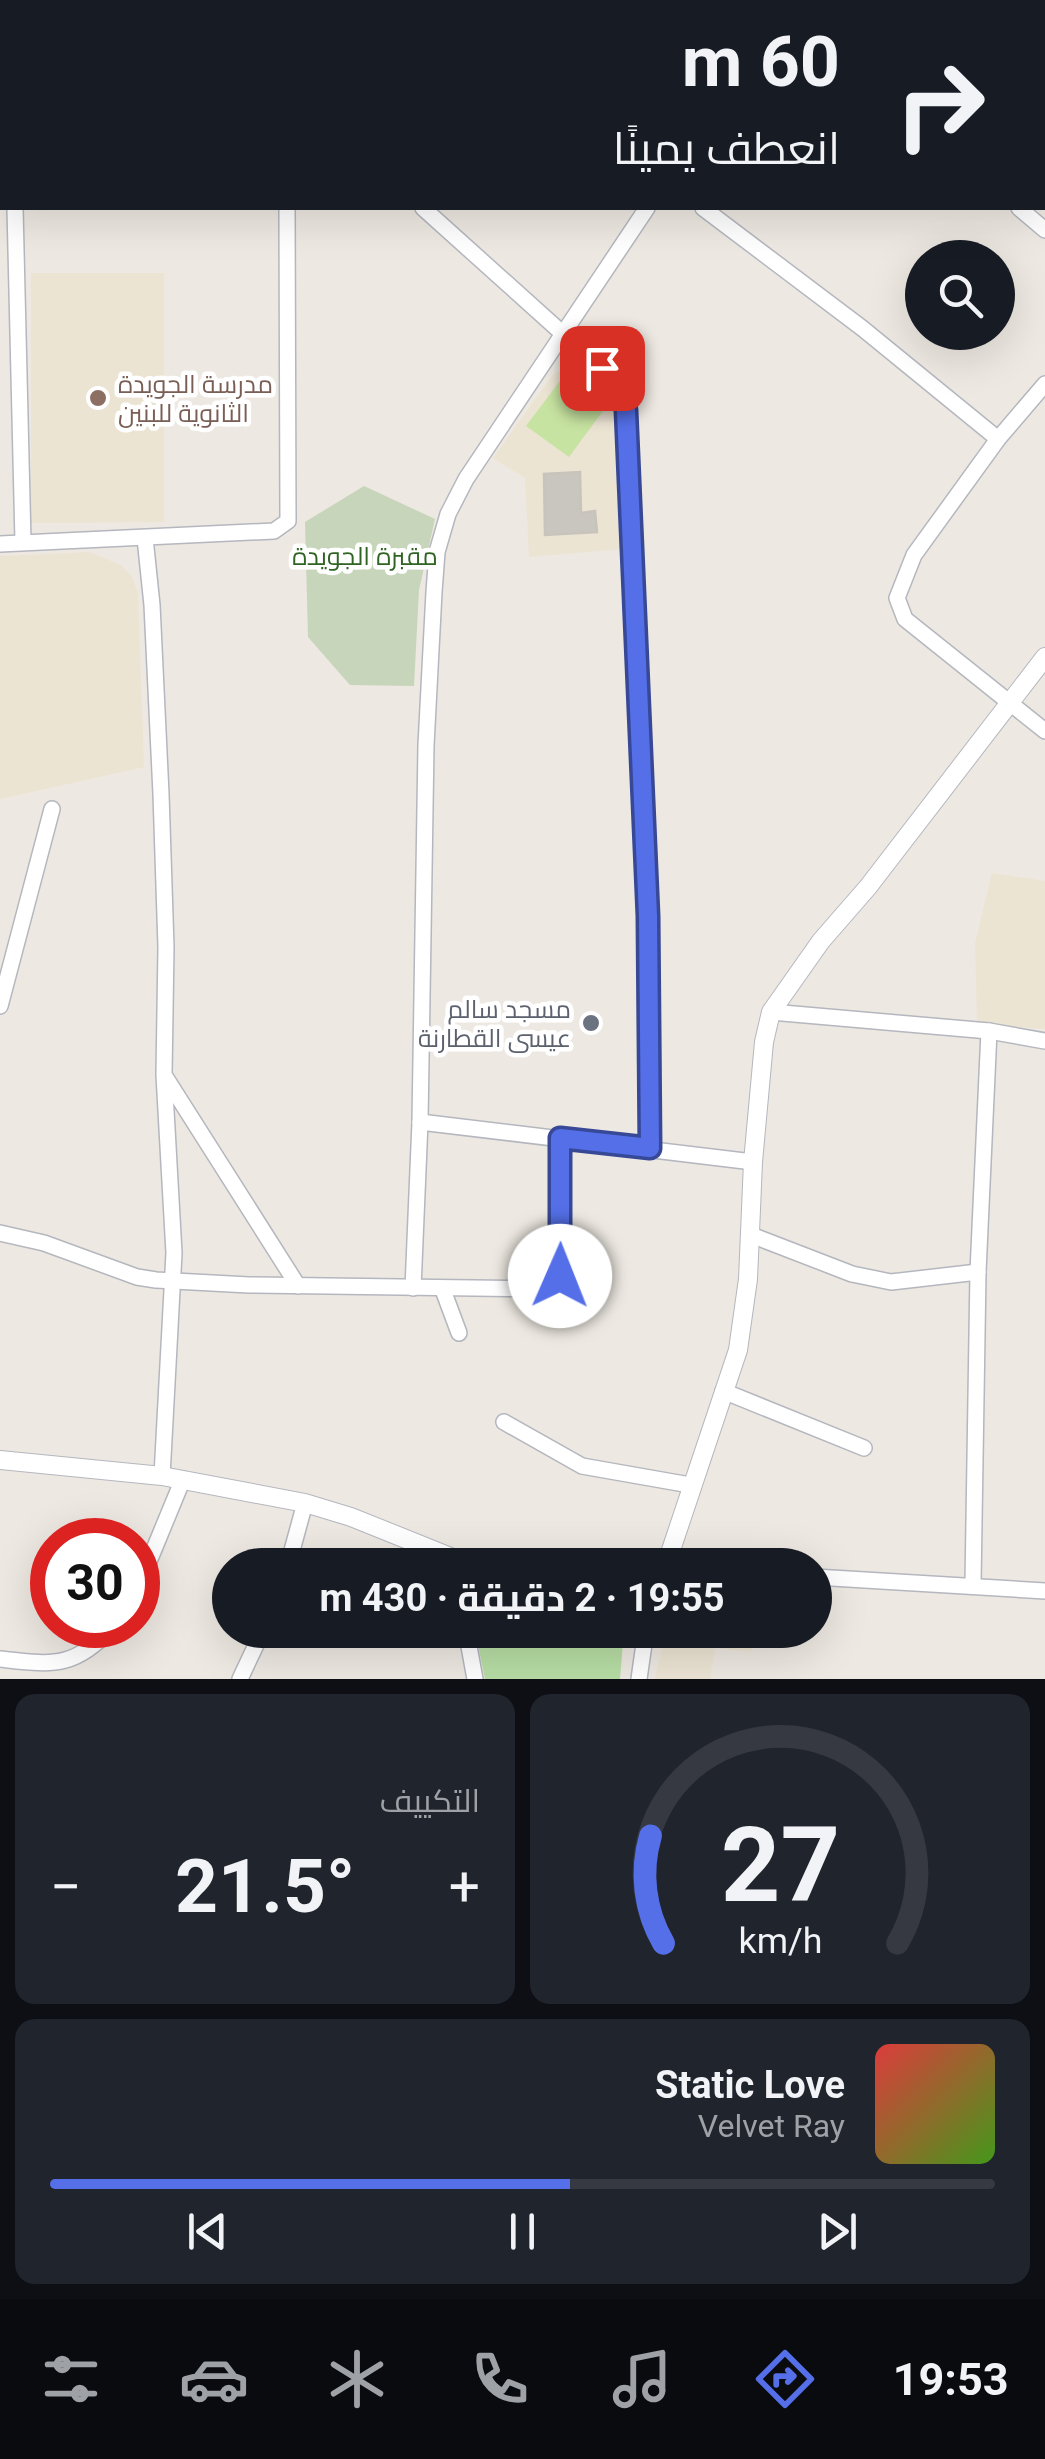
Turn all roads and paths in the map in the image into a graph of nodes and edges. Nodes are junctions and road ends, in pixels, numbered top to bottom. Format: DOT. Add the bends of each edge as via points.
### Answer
graph roads {
  1 [pos="15,210"];
  2 [pos="287,210"];
  3 [pos="424,210"];
  4 [pos="646,210"];
  5 [pos="707,210"];
  6 [pos="1022,210"];
  7 [pos="1045,230"];
  8 [pos="561,332"];
  9 [pos="1045,384"];
  10 [pos="998,439"];
  11 [pos="146,538"];
  12 [pos="22,542"];
  13 [pos="0,544"];
  14 [pos="1045,657"];
  15 [pos="1012,704"];
  16 [pos="1045,732"];
  17 [pos="52,809"];
  18 [pos="0,1006"];
  19 [pos="772,1012"];
  20 [pos="988,1032"];
  21 [pos="1045,1041"];
  22 [pos="164,1075"];
  23 [pos="420,1122"];
  24 [pos="560,1138"];
  25 [pos="650,1148"];
  26 [pos="753,1162"];
  27 [pos="0,1233"];
  28 [pos="751,1235"];
  29 [pos="978,1272"];
  30 [pos="174,1282"];
  31 [pos="298,1286"];
  32 [pos="412,1288"];
  33 [pos="442,1290"];
  34 [pos="459,1333"];
  35 [pos="723,1391"];
  36 [pos="504,1422"];
  37 [pos="864,1448"];
  38 [pos="0,1460"];
  39 [pos="162,1476"];
  40 [pos="183,1479"];
  41 [pos="690,1485"];
  42 [pos="305,1503"];
  43 [pos="160,1535"];
  44 [pos="293,1548"];
  45 [pos="421,1548"];
  46 [pos="671,1548"];
  47 [pos="832,1578"];
  48 [pos="973,1584"];
  49 [pos="1045,1591"];
  50 [pos="89,1648"];
  51 [pos="255,1648"];
  52 [pos="470,1648"];
  53 [pos="643,1648"];
  54 [pos="0,1659"];
  55 [pos="240,1679"];
  56 [pos="476,1679"];
  57 [pos="639,1679"];
  1 -- 12 [label="street"];
  2 -- 11 [label="street" via="288,521 274,531"];
  3 -- 8 [label="street"];
  4 -- 8 [label="street"];
  5 -- 10 [label="street"];
  6 -- 7 [label="street"];
  8 -- 23 [label="street" via="466,478 437,552 426,745"];
  8 -- 25 [label="street" via="616,381 626,411 648,916"];
  9 -- 10 [label="street"];
  10 -- 15 [label="street" via="914,555 897,598 905,619"];
  11 -- 12 [label="street"];
  11 -- 22 [label="street" via="162,813"];
  12 -- 13 [label="street"];
  14 -- 15 [label="street"];
  15 -- 16 [label="street"];
  15 -- 19 [label="street"];
  17 -- 18 [label="street"];
  19 -- 20 [label="street"];
  19 -- 26 [label="street"];
  20 -- 21 [label="street"];
  20 -- 29 [label="street"];
  22 -- 30 [label="street"];
  22 -- 31 [label="street"];
  23 -- 24 [label="street"];
  23 -- 32 [label="street"];
  24 -- 25 [label="street"];
  24 -- 33 [label="street" via="562,1264 556,1284"];
  25 -- 26 [label="street"];
  26 -- 28 [label="street"];
  27 -- 30 [label="street" via="137,1277"];
  28 -- 29 [label="street" via="891,1282"];
  28 -- 35 [label="street" via="738,1350"];
  29 -- 48 [label="street"];
  30 -- 31 [label="street"];
  30 -- 39 [label="street"];
  31 -- 32 [label="street"];
  32 -- 33 [label="street"];
  33 -- 34 [label="street"];
  35 -- 37 [label="street"];
  35 -- 41 [label="street"];
  36 -- 41 [label="street" via="582,1466"];
  38 -- 39 [label="street"];
  39 -- 40 [label="street"];
  40 -- 42 [label="street"];
  40 -- 43 [label="street"];
  41 -- 46 [label="street"];
  42 -- 44 [label="street"];
  42 -- 45 [label="street"];
  47 -- 48 [label="street"];
  48 -- 49 [label="street"];
  50 -- 54 [label="street" via="48,1664"];
  51 -- 55 [label="street"];
  52 -- 56 [label="street"];
  53 -- 57 [label="street"];
}
